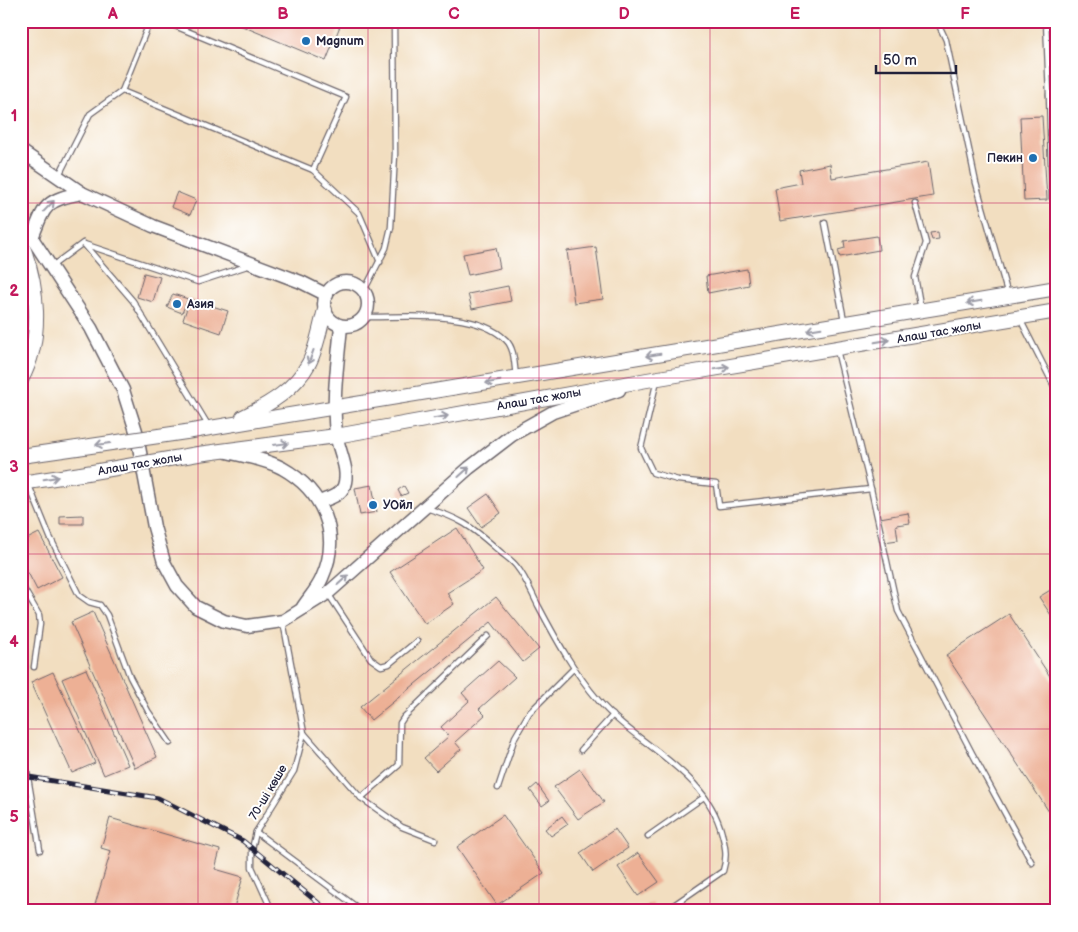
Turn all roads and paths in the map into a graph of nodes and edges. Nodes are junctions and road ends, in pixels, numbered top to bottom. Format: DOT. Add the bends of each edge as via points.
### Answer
graph roads {
  1 [pos="150,21"];
  2 [pos="163,21"];
  3 [pos="394,21"];
  4 [pos="937,21"];
  5 [pos="1046,21"];
  6 [pos="122,91"];
  7 [pos="1057,94"];
  8 [pos="1049,95"];
  9 [pos="21,151"];
  10 [pos="1051,168"];
  11 [pos="1057,168"];
  12 [pos="313,170"];
  13 [pos="58,177"];
  14 [pos="82,193"];
  15 [pos="1057,198"];
  16 [pos="916,203"];
  17 [pos="825,223"];
  18 [pos="21,225"];
  19 [pos="27,240"];
  20 [pos="82,243"];
  21 [pos="380,262"];
  22 [pos="253,264"];
  23 [pos="51,266"];
  24 [pos="1057,288"];
  25 [pos="364,291"];
  26 [pos="326,295"];
  27 [pos="1009,296"];
  28 [pos="325,310"];
  29 [pos="921,311"];
  30 [pos="1057,311"];
  31 [pos="364,317"];
  32 [pos="1020,318"];
  33 [pos="844,324"];
  34 [pos="341,326"];
  35 [pos="837,349"];
  36 [pos="516,378"];
  37 [pos="653,379"];
  38 [pos="21,380"];
  39 [pos="1057,386"];
  40 [pos="334,407"];
  41 [pos="225,425"];
  42 [pos="210,428"];
  43 [pos="336,436"];
  44 [pos="226,451"];
  45 [pos="21,456"];
  46 [pos="25,482"];
  47 [pos="871,489"];
  48 [pos="319,502"];
  49 [pos="424,508"];
  50 [pos="21,584"];
  51 [pos="328,594"];
  52 [pos="303,607"];
  53 [pos="283,621"];
  54 [pos="488,636"];
  55 [pos="417,641"];
  56 [pos="34,667"];
  57 [pos="574,668"];
  58 [pos="613,715"];
  59 [pos="304,733"];
  60 [pos="21,735"];
  61 [pos="170,743"];
  62 [pos="581,750"];
  63 [pos="498,788"];
  64 [pos="704,797"];
  65 [pos="361,798"];
  66 [pos="256,832"];
  67 [pos="648,836"];
  68 [pos="436,840"];
  69 [pos="40,850"];
  70 [pos="1032,862"];
  71 [pos="668,909"];
  72 [pos="272,911"];
  73 [pos="362,911"];
  1 -- 6 [label="lane"];
  2 -- 12 [label="lane" via="346,97"];
  3 -- 21 [label="lane" via="395,163 391,227"];
  4 -- 27 [label="lane" via="946,40 976,183"];
  5 -- 8 [label="lane"];
  6 -- 12 [label="lane"];
  6 -- 13 [label="lane" via="90,114"];
  7 -- 8 [label="lane"];
  8 -- 10 [label="lane"];
  9 -- 13 [label="main road"];
  10 -- 11 [label="lane"];
  10 -- 15 [label="lane" via="1052,198"];
  12 -- 21 [label="lane" via="359,213"];
  13 -- 14 [label="main road"];
  19 -- 14 [label="main road, one-way" via="49,203 59,197"];
  14 -- 22 [label="main road" via="153,226"];
  16 -- 29 [label="lane" via="926,243 915,276"];
  17 -- 33 [label="lane"];
  18 -- 19 [label="main road"];
  19 -- 23 [label="main road"];
  19 -- 38 [label="main road" via="36,313 34,340"];
  20 -- 22 [label="lane" via="198,282"];
  20 -- 23 [label="lane"];
  20 -- 42 [label="lane" via="133,301"];
  21 -- 25 [label="lane"];
  22 -- 26 [label="main road"];
  23 -- 53 [label="main road" via="90,328 122,390 136,431 154,527 164,562 177,586 196,607 224,621 247,626"];
  24 -- 27 [label="main road, Алаш тас жолы"];
  25 -- 26 [label="main road" via="352,283 344,283"];
  25 -- 31 [label="main road" via="368,304"];
  26 -- 28 [label="main road"];
  27 -- 29 [label="main road, Алаш тас жолы, one-way"];
  28 -- 34 [label="main road" via="331,320"];
  28 -- 41 [label="main road, one-way" via="310,362 292,386 267,406"];
  29 -- 33 [label="main road, Алаш тас жолы"];
  30 -- 32 [label="main road, Алаш тас жолы"];
  31 -- 34 [label="main road" via="354,325"];
  31 -- 36 [label="lane" via="458,319 485,326 506,340 513,351"];
  35 -- 32 [label="main road, Алаш тас жолы, one-way"];
  32 -- 39 [label="lane" via="1054,386"];
  33 -- 36 [label="main road, Алаш тас жолы, one-way"];
  34 -- 40 [label="main road"];
  37 -- 35 [label="main road, Алаш тас жолы, one-way"];
  35 -- 47 [label="lane"];
  36 -- 40 [label="main road, Алаш тас жолы, one-way"];
  43 -- 37 [label="main road, Алаш тас жолы, one-way"];
  37 -- 47 [label="lane" via="641,448 653,473 678,480 716,484 719,506"];
  49 -- 37 [label="main road, one-way" via="512,435 553,412"];
  40 -- 41 [label="main road, Алаш тас жолы"];
  40 -- 43 [label="main road"];
  41 -- 42 [label="main road, Алаш тас жолы"];
  42 -- 45 [label="main road, Алаш тас жолы, one-way, bridge"];
  44 -- 43 [label="main road, Алаш тас жолы, one-way"];
  43 -- 48 [label="main road" via="345,468 344,485 341,492"];
  46 -- 44 [label="main road, Алаш тас жолы, one-way, bridge"];
  44 -- 48 [label="main road" via="282,468 304,484"];
  46 -- 61 [label="lane" via="79,595 100,605 107,615 130,677"];
  47 -- 70 [label="lane" via="898,611"];
  48 -- 52 [label="main road" via="330,528 330,550 322,579"];
  51 -- 49 [label="main road, one-way"];
  49 -- 57 [label="lane" via="454,516 470,526 517,567"];
  50 -- 56 [label="lane" via="39,615"];
  51 -- 52 [label="main road"];
  51 -- 55 [label="lane" via="371,659 381,666 389,664"];
  52 -- 53 [label="main road"];
  53 -- 59 [label="lane, 70-ші көше"];
  54 -- 65 [label="lane" via="404,717 400,723 399,765"];
  57 -- 58 [label="lane"];
  57 -- 63 [label="lane" via="529,713 515,737"];
  58 -- 62 [label="lane"];
  58 -- 64 [label="lane" via="677,768"];
  59 -- 65 [label="lane"];
  59 -- 66 [label="lane, 70-ші көше" via="294,771"];
  60 -- 69 [label="lane"];
  64 -- 67 [label="lane"];
  64 -- 71 [label="lane" via="720,825 726,862 723,871"];
  65 -- 68 [label="lane" via="402,827"];
  66 -- 72 [label="lane, 70-ші көше" via="252,868"];
  66 -- 73 [label="lane"];
}
